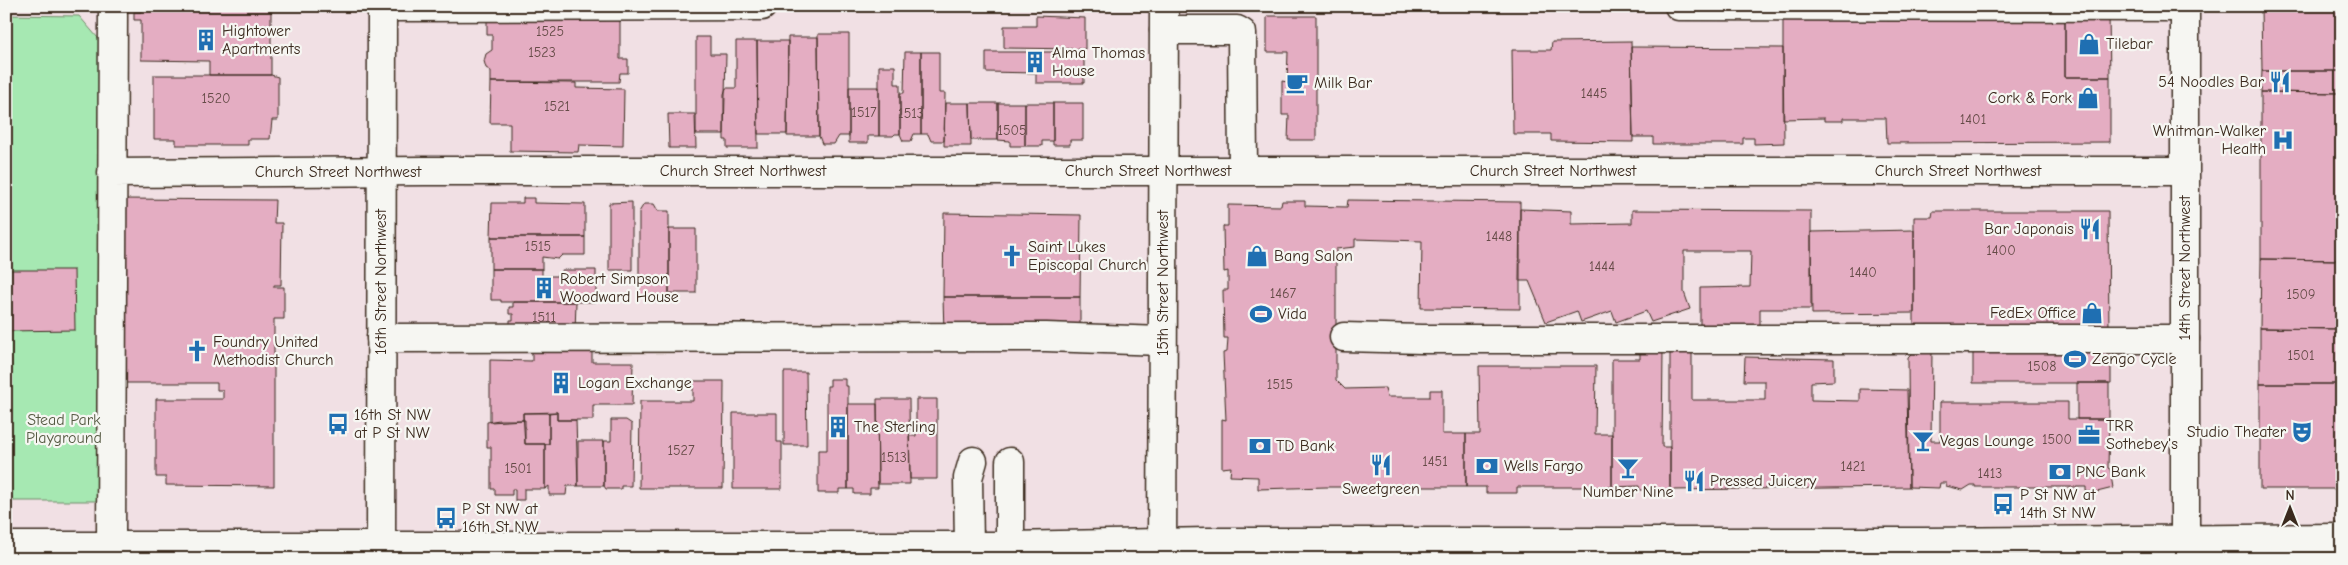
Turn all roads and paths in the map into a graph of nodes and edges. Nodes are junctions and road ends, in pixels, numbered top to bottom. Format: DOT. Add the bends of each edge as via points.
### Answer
graph roads {
  1 [pos="113,6"];
  2 [pos="762,6"];
  3 [pos="1679,6"];
  4 [pos="382,7"];
  5 [pos="2185,7"];
  6 [pos="1164,18"];
  7 [pos="1164,171"];
  8 [pos="1243,171"];
  9 [pos="2184,171"];
  10 [pos="382,172"];
  11 [pos="112,173"];
  12 [pos="1344,337"];
  13 [pos="381,338"];
  14 [pos="2185,339"];
  15 [pos="1162,341"];
  16 [pos="973,461"];
  17 [pos="1010,462"];
  18 [pos="2342,538"];
  19 [pos="6,546"];
  20 [pos="969,546"];
  21 [pos="1010,546"];
  22 [pos="2185,549"];
  23 [pos="94,550"];
  24 [pos="1777,550"];
  25 [pos="1923,550"];
  26 [pos="1162,551"];
  27 [pos="1378,551"];
  28 [pos="1434,551"];
  29 [pos="381,552"];
  30 [pos="787,552"];
  1 -- 11 [label="main road"];
  2 -- 4 [label="main road"];
  3 -- 5 [label="main road"];
  4 -- 10 [label="main road, 16th Street Northwest"];
  5 -- 9 [label="main road, 14th Street Northwest"];
  6 -- 7 [label="main road, 15th Street Northwest"];
  6 -- 8 [label="main road" via="1242,33"];
  7 -- 8 [label="main road, Church Street Northwest"];
  7 -- 10 [label="main road, Church Street Northwest"];
  7 -- 15 [label="main road, 15th Street Northwest"];
  8 -- 9 [label="main road, Church Street Northwest"];
  9 -- 14 [label="main road, 14th Street Northwest"];
  10 -- 11 [label="main road, Church Street Northwest"];
  10 -- 13 [label="main road, 16th Street Northwest"];
  11 -- 23 [label="main road"];
  12 -- 14 [label="main road"];
  13 -- 15 [label="main road" via="1055,337"];
  13 -- 29 [label="main road, 16th Street Northwest"];
  14 -- 22 [label="main road, 14th Street Northwest"];
  15 -- 26 [label="main road, 15th Street Northwest"];
  16 -- 20 [label="main road" via="968,478"];
  17 -- 21 [label="main road"];
  18 -- 22 [label="main road"];
  19 -- 23 [label="main road"];
  20 -- 21 [label="main road"];
  20 -- 30 [label="main road"];
  21 -- 26 [label="main road"];
  22 -- 25 [label="main road"];
  23 -- 29 [label="main road"];
  24 -- 25 [label="main road"];
  24 -- 28 [label="main road"];
  26 -- 27 [label="main road"];
  27 -- 28 [label="main road"];
  29 -- 30 [label="main road"];
}
